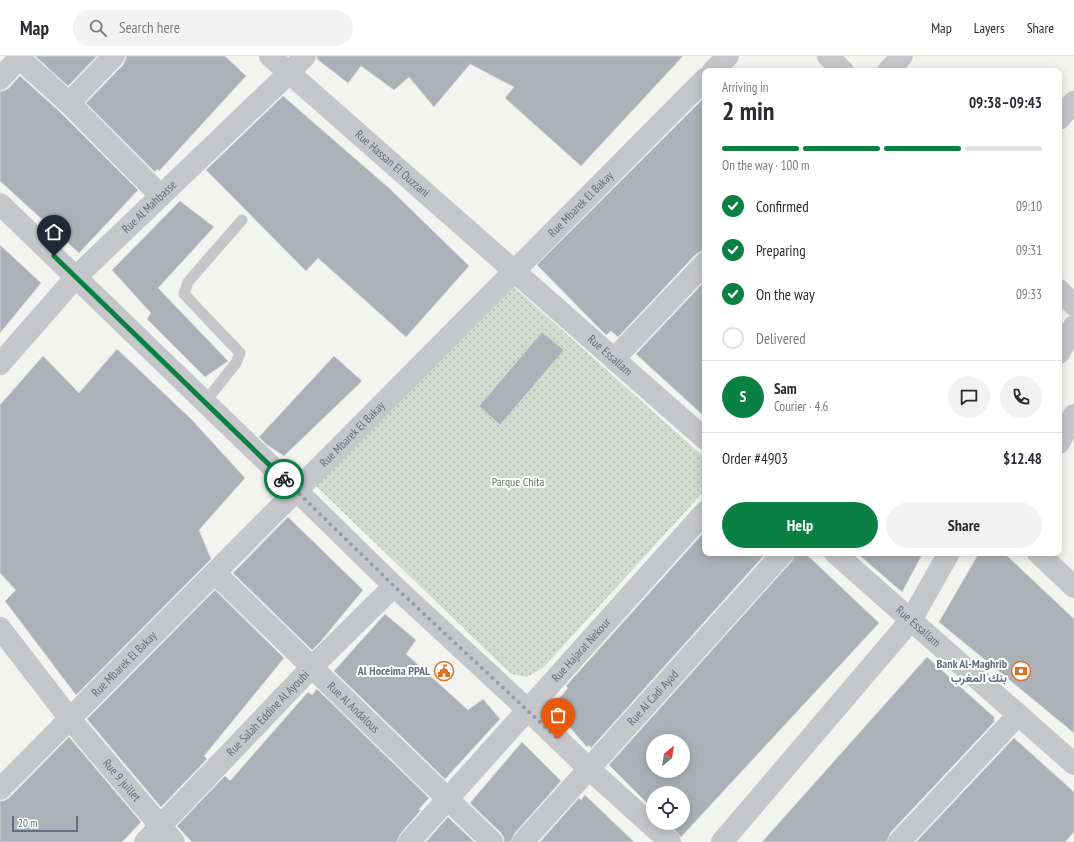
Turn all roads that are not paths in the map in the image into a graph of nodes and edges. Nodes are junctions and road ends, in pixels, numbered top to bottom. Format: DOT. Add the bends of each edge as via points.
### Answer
graph roads {
  1 [pos="114,56"];
  2 [pos="270,56"];
  3 [pos="305,56"];
  4 [pos="728,56"];
  5 [pos="828,56"];
  6 [pos="902,56"];
  7 [pos="20,57"];
  8 [pos="716,68"];
  9 [pos="840,68"];
  10 [pos="891,68"];
  11 [pos="289,73"];
  12 [pos="0,79"];
  13 [pos="702,82"];
  14 [pos="1074,102"];
  15 [pos="69,103"];
  16 [pos="1062,116"];
  17 [pos="161,196"];
  18 [pos="0,204"];
  19 [pos="242,220"];
  20 [pos="702,266"];
  21 [pos="514,271"];
  22 [pos="76,277"];
  23 [pos="1062,293"];
  24 [pos="1074,305"];
  25 [pos="1074,326"];
  26 [pos="1062,348"];
  27 [pos="614,359"];
  28 [pos="0,364"];
  29 [pos="205,402"];
  30 [pos="1074,415"];
  31 [pos="702,436"];
  32 [pos="1062,437"];
  33 [pos="297,491"];
  34 [pos="702,515"];
  35 [pos="780,556"];
  36 [pos="838,556"];
  37 [pos="947,556"];
  38 [pos="1041,556"];
  39 [pos="215,573"];
  40 [pos="394,586"];
  41 [pos="1074,587"];
  42 [pos="911,620"];
  43 [pos="0,628"];
  44 [pos="312,667"];
  45 [pos="527,710"];
  46 [pos="1018,714"];
  47 [pos="70,719"];
  48 [pos="1074,764"];
  49 [pos="588,768"];
  50 [pos="0,789"];
  51 [pos="448,799"];
  52 [pos="167,834"];
  53 [pos="145,842"];
  54 [pos="409,842"];
  55 [pos="492,842"];
  56 [pos="523,842"];
  57 [pos="670,842"];
  58 [pos="722,842"];
  59 [pos="899,842"];
  1 -- 15 [label="street"];
  2 -- 11 [label="street, Rue Hassan El Ouzzani"];
  3 -- 11 [label="street, Rue Al Mahbasse"];
  4 -- 8 [label="street"];
  5 -- 9 [label="street"];
  6 -- 10 [label="street"];
  7 -- 12 [label="street"];
  7 -- 15 [label="street"];
  11 -- 17 [label="street, Rue Al Mahbasse"];
  11 -- 21 [label="street, Rue Hassan El Ouzzani"];
  13 -- 21 [label="street, Rue Mbarek El Bakay"];
  14 -- 16 [label="street"];
  15 -- 17 [label="street"];
  17 -- 22 [label="street, Rue Al Mahbasse"];
  18 -- 22 [label="street"];
  19 -- 29 [label="lane" via="188,282 184,294 240,353 236,364"];
  20 -- 27 [label="street"];
  21 -- 27 [label="street, Rue Essallam"];
  21 -- 33 [label="street, Rue Mbarek El Bakay"];
  22 -- 28 [label="street, Rue Al Mahbasse"];
  22 -- 29 [label="street"];
  23 -- 24 [label="street"];
  25 -- 26 [label="street"];
  27 -- 31 [label="street, Rue Essallam"];
  29 -- 33 [label="street"];
  30 -- 32 [label="street"];
  33 -- 39 [label="street, Rue Mbarek El Bakay"];
  33 -- 40 [label="street"];
  34 -- 45 [label="street, Rue Hajarat Nekour"];
  35 -- 49 [label="street, Rue Al Cadi Ayad"];
  36 -- 42 [label="street, Rue Essallam"];
  37 -- 42 [label="street"];
  38 -- 41 [label="street"];
  39 -- 44 [label="street, Rue Al Andalous"];
  39 -- 47 [label="street, Rue Mbarek El Bakay"];
  40 -- 44 [label="street, Rue Salah Eddine Al Ayoubi"];
  40 -- 45 [label="street"];
  42 -- 46 [label="street, Rue Essallam"];
  42 -- 58 [label="street"];
  43 -- 47 [label="street, Rue 9 juillet"];
  44 -- 51 [label="street, Rue Al Andalous"];
  44 -- 52 [label="street, Rue Salah Eddine Al Ayoubi"];
  45 -- 49 [label="street"];
  45 -- 51 [label="street, Rue Hajarat Nekour"];
  46 -- 48 [label="street, Rue Essallam"];
  46 -- 59 [label="street"];
  47 -- 50 [label="street, Rue Mbarek El Bakay"];
  47 -- 52 [label="street, Rue 9 juillet"];
  49 -- 56 [label="street, Rue Al Cadi Ayad"];
  49 -- 57 [label="street"];
  51 -- 54 [label="street, Rue Hajarat Nekour"];
  51 -- 55 [label="street, Rue Al Andalous"];
  52 -- 53 [label="street, Rue Salah Eddine Al Ayoubi"];
}
